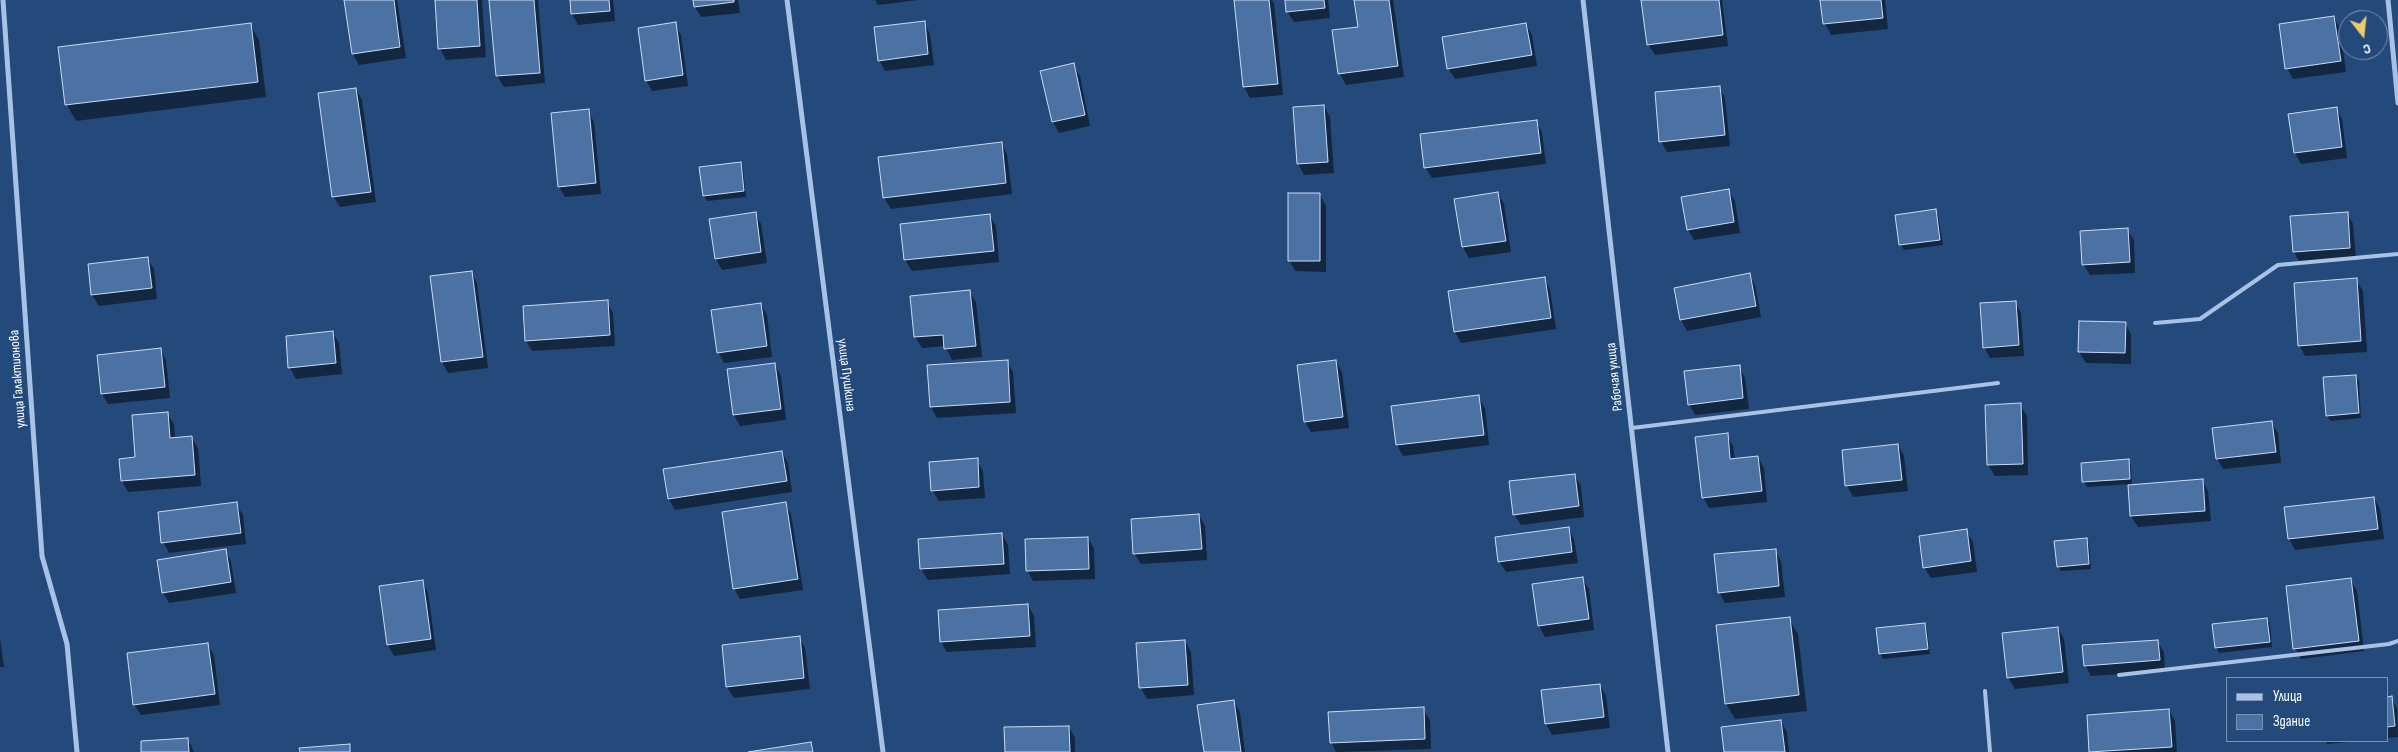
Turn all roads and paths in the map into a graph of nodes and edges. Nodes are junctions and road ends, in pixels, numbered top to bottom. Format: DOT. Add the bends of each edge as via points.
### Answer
graph roads {
  1 [pos="2,0"];
  2 [pos="787,0"];
  3 [pos="1583,0"];
  4 [pos="2388,0"];
  5 [pos="2398,103"];
  6 [pos="2398,254"];
  7 [pos="2155,323"];
  8 [pos="1998,383"];
  9 [pos="1632,428"];
  10 [pos="2398,640"];
  11 [pos="2119,675"];
  12 [pos="1985,691"];
  13 [pos="77,752"];
  14 [pos="883,752"];
  15 [pos="1668,752"];
  16 [pos="1990,752"];
  1 -- 13 [label="street, улица Галактионова" via="42,556 67,644"];
  2 -- 14 [label="street, улица Пушкина"];
  3 -- 9 [label="street, Рабочая улица"];
  4 -- 5 [label="street"];
  6 -- 7 [label="lane" via="2278,265 2200,319"];
  8 -- 9 [label="lane"];
  9 -- 15 [label="street, Рабочая улица"];
  10 -- 11 [label="lane" via="2389,644"];
  12 -- 16 [label="lane"];
}
